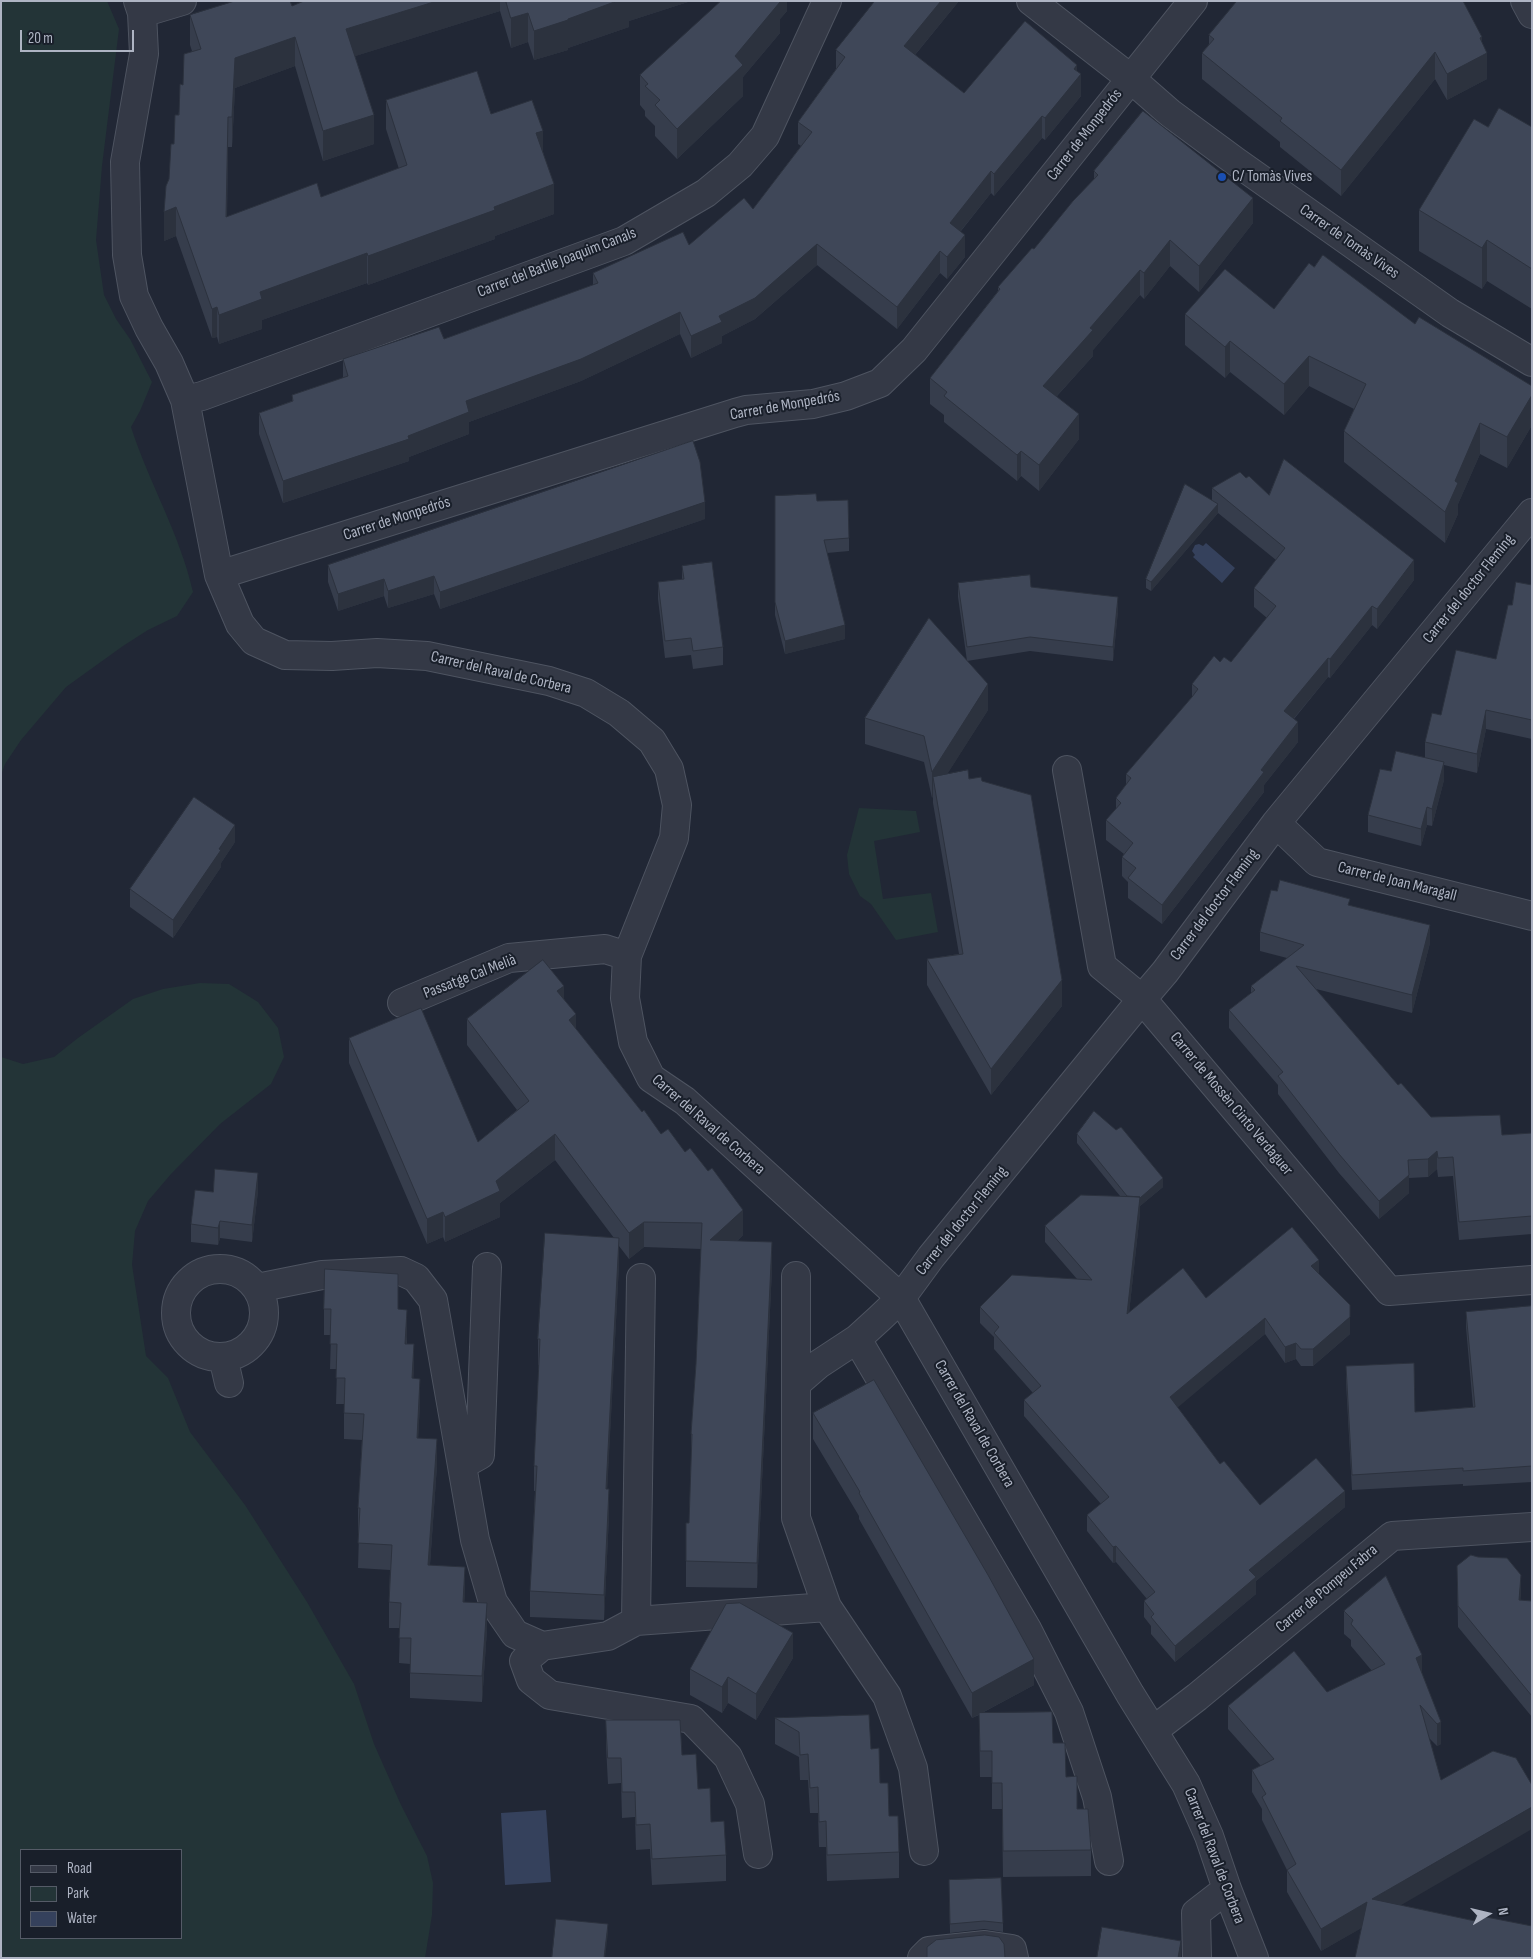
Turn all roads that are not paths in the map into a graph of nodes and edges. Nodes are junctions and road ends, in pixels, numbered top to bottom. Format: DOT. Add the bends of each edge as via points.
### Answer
graph roads {
  1 [pos="182,1"];
  2 [pos="827,1"];
  3 [pos="1031,1"];
  4 [pos="1193,1"];
  5 [pos="1525,1"];
  6 [pos="140,7"];
  7 [pos="1532,14"];
  8 [pos="1130,78"];
  9 [pos="1532,362"];
  10 [pos="184,400"];
  11 [pos="1532,513"];
  12 [pos="219,574"];
  13 [pos="1067,770"];
  14 [pos="1276,823"];
  15 [pos="1532,916"];
  16 [pos="627,956"];
  17 [pos="1142,999"];
  18 [pos="402,1003"];
  19 [pos="488,1267"];
  20 [pos="796,1276"];
  21 [pos="642,1278"];
  22 [pos="1532,1280"];
  23 [pos="257,1288"];
  24 [pos="901,1298"];
  25 [pos="857,1339"];
  26 [pos="223,1357"];
  27 [pos="229,1383"];
  28 [pos="797,1383"];
  29 [pos="462,1465"];
  30 [pos="1532,1527"];
  31 [pos="827,1607"];
  32 [pos="636,1621"];
  33 [pos="542,1646"];
  34 [pos="1154,1730"];
  35 [pos="924,1851"];
  36 [pos="758,1854"];
  37 [pos="1109,1861"];
  38 [pos="1227,1889"];
  39 [pos="922,1958"];
  40 [pos="1014,1958"];
  41 [pos="1197,1958"];
  42 [pos="1254,1958"];
  1 -- 6 [label="street"];
  2 -- 10 [label="street, Carrer del Batlle Joaquim Canals" via="765,136 740,165 706,193 624,241"];
  3 -- 8 [label="street, Carrer de Tomàs Vives"];
  4 -- 8 [label="street, Carrer de Monpedrós"];
  5 -- 7 [label="street"];
  6 -- 10 [label="street, Carrer del Raval de Corbera" via="144,54 125,162 127,255 134,296 169,363"];
  8 -- 9 [label="street, Carrer de Tomàs Vives" via="1170,113 1450,313"];
  8 -- 12 [label="street, Carrer de Monpedrós" via="914,350 880,383 813,404 735,413"];
  10 -- 12 [label="street, Carrer del Raval de Corbera"];
  11 -- 14 [label="street, Carrer del doctor Fleming"];
  12 -- 16 [label="street, Carrer del Raval de Corbera" via="240,624 254,641 285,655 378,653 427,656 549,681 586,693 619,713 652,741 669,769 677,805 674,838"];
  13 -- 17 [label="street, Carrer de Mossèn Cinto Verdaguer" via="1102,966"];
  14 -- 15 [label="street, Carrer de Joan Maragall" via="1317,862"];
  14 -- 17 [label="street, Carrer del doctor Fleming" via="1166,972"];
  16 -- 18 [label="street, Passatge Cal Melià" via="605,949 509,958"];
  16 -- 24 [label="street, Carrer del Raval de Corbera" via="625,998 633,1042 651,1078 685,1101"];
  17 -- 22 [label="street, Carrer de Mossèn Cinto Verdaguer" via="1389,1291"];
  17 -- 24 [label="street, Carrer del doctor Fleming"];
  19 -- 29 [label="street" via="480,1455"];
  20 -- 28 [label="street"];
  21 -- 32 [label="street"];
  23 -- 26 [label="street" via="265,1316 262,1330 243,1351"];
  23 -- 26 [label="street" via="247,1277 234,1270 220,1268 192,1278 183,1290 177,1303 176,1318 181,1332 189,1345 201,1353"];
  23 -- 29 [label="street" via="322,1275 401,1271 416,1278 433,1300"];
  24 -- 25 [label="street, Carrer del doctor Fleming"];
  24 -- 34 [label="street, Carrer del Raval de Corbera" via="1130,1694"];
  25 -- 28 [label="street, Carrer del doctor Fleming"];
  25 -- 37 [label="street" via="1027,1629 1069,1712 1097,1797"];
  26 -- 27 [label="street"];
  28 -- 31 [label="street" via="796,1518"];
  29 -- 33 [label="street" via="475,1540 493,1602 515,1634"];
  30 -- 34 [label="street, Carrer de Pompeu Fabra" via="1392,1536"];
  31 -- 32 [label="street"];
  31 -- 35 [label="street" via="887,1696 913,1768"];
  32 -- 33 [label="street" via="608,1636"];
  33 -- 36 [label="street" via="524,1661 531,1680 550,1695 691,1719 728,1757 750,1804"];
  34 -- 38 [label="street, Carrer del Raval de Corbera" via="1197,1806"];
  38 -- 41 [label="street" via="1196,1913"];
  38 -- 42 [label="street, Carrer del Raval de Corbera"];
  39 -- 40 [label="street" via="929,1952 985,1945 1012,1949"];
}
